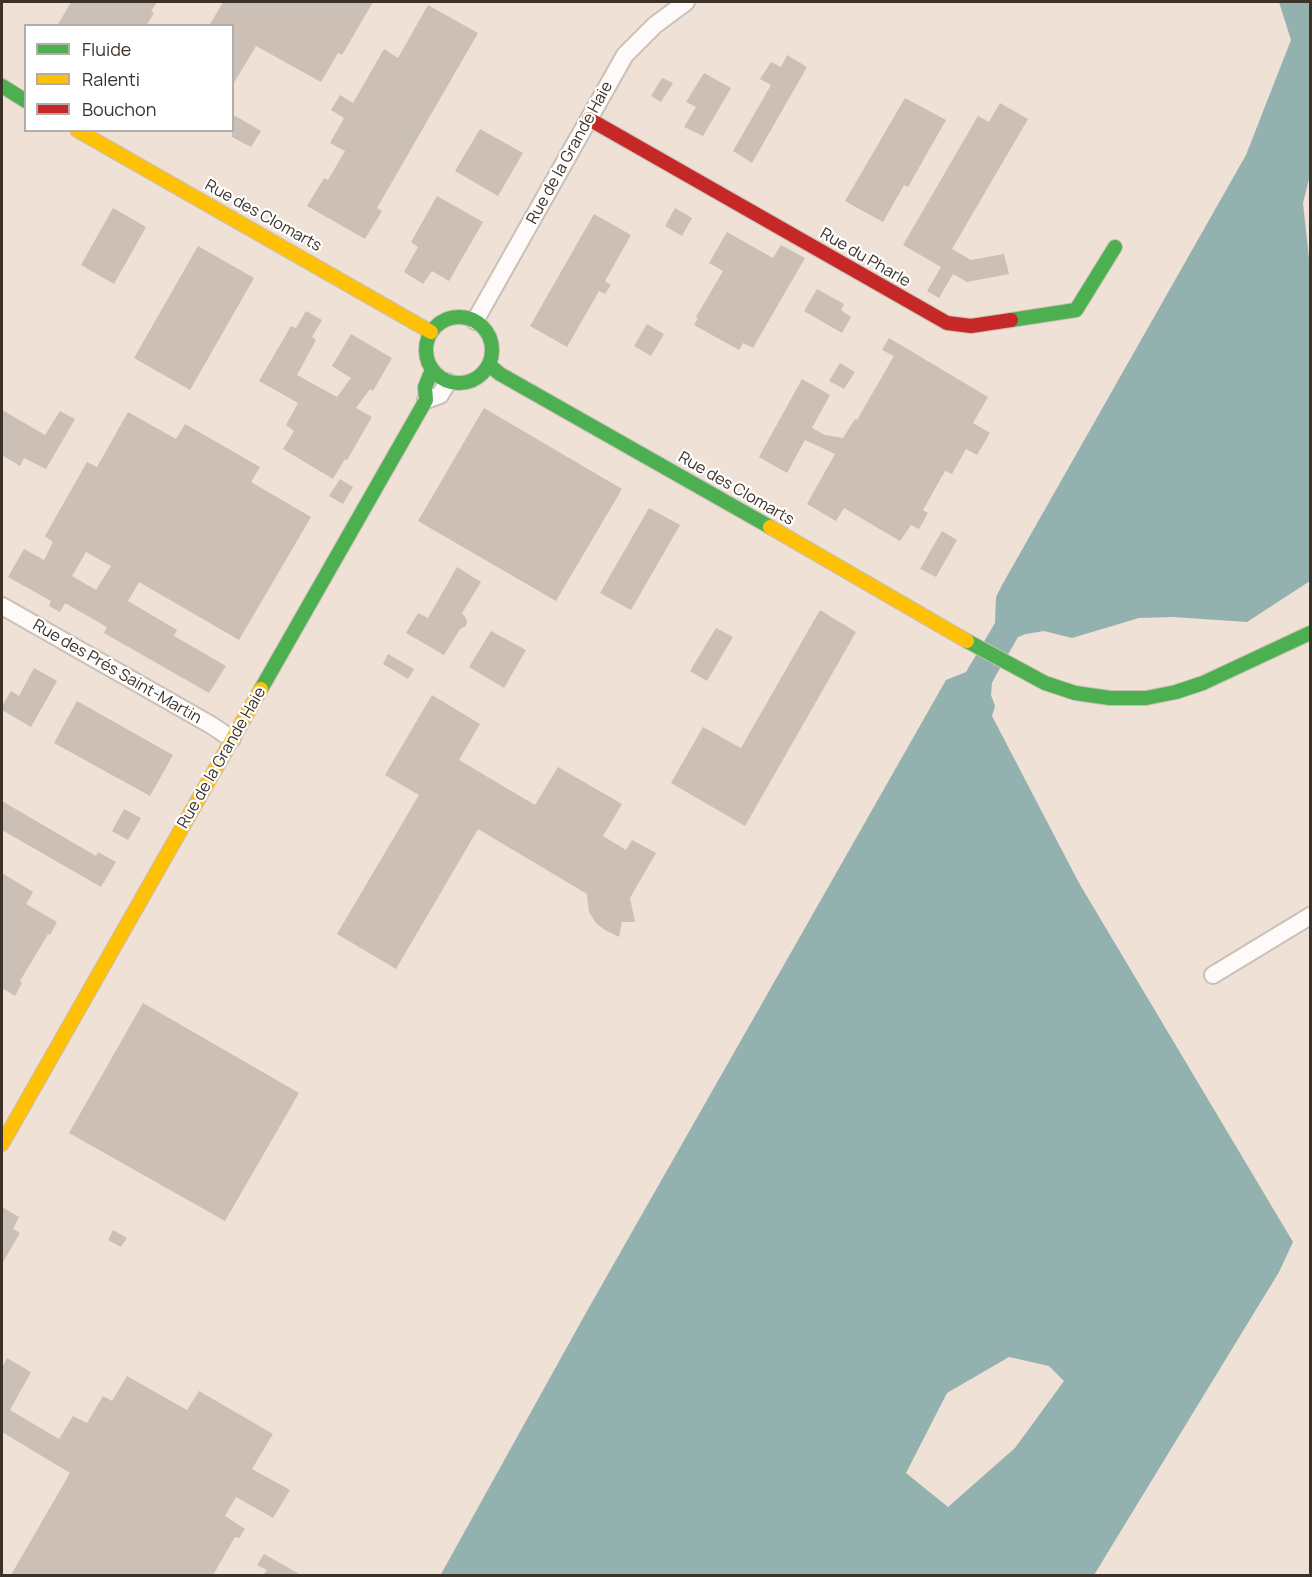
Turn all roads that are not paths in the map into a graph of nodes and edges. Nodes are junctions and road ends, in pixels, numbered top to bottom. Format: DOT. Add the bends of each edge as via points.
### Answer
graph roads {
  1 [pos="686,2"];
  2 [pos="2,86"];
  3 [pos="24,100"];
  4 [pos="589,119"];
  5 [pos="81,132"];
  6 [pos="1115,247"];
  7 [pos="475,321"];
  8 [pos="432,332"];
  9 [pos="489,365"];
  10 [pos="432,370"];
  11 [pos="448,382"];
  12 [pos="426,400"];
  13 [pos="2,606"];
  14 [pos="1311,633"];
  15 [pos="232,740"];
  16 [pos="1311,916"];
  17 [pos="1213,975"];
  18 [pos="2,1143"];
  1 -- 4 [label="street, Rue de la Grande Haie" via="625,55"];
  2 -- 3 [label="main road"];
  4 -- 6 [label="main road, Rue du Pharle" via="946,323 972,326 1076,310"];
  4 -- 7 [label="street, Rue de la Grande Haie"];
  5 -- 8 [label="main road, Rue des Clomarts"];
  7 -- 8 [label="main road" via="456,317 438,324"];
  7 -- 9 [label="main road" via="483,327 492,345"];
  8 -- 10 [label="main road" via="426,351"];
  9 -- 11 [label="main road" via="484,373 467,383"];
  9 -- 14 [label="main road, Rue des Clomarts" via="967,641 1045,683 1075,693 1146,698 1176,692"];
  10 -- 11 [label="main road"];
  10 -- 12 [label="main road, Rue de la Grande Haie" via="425,387"];
  11 -- 12 [label="street" via="440,395"];
  12 -- 15 [label="main road, Rue de la Grande Haie"];
  13 -- 15 [label="street, Rue des Prés Saint-Martin"];
  15 -- 18 [label="main road, Rue de la Grande Haie"];
  16 -- 17 [label="street"];
}
